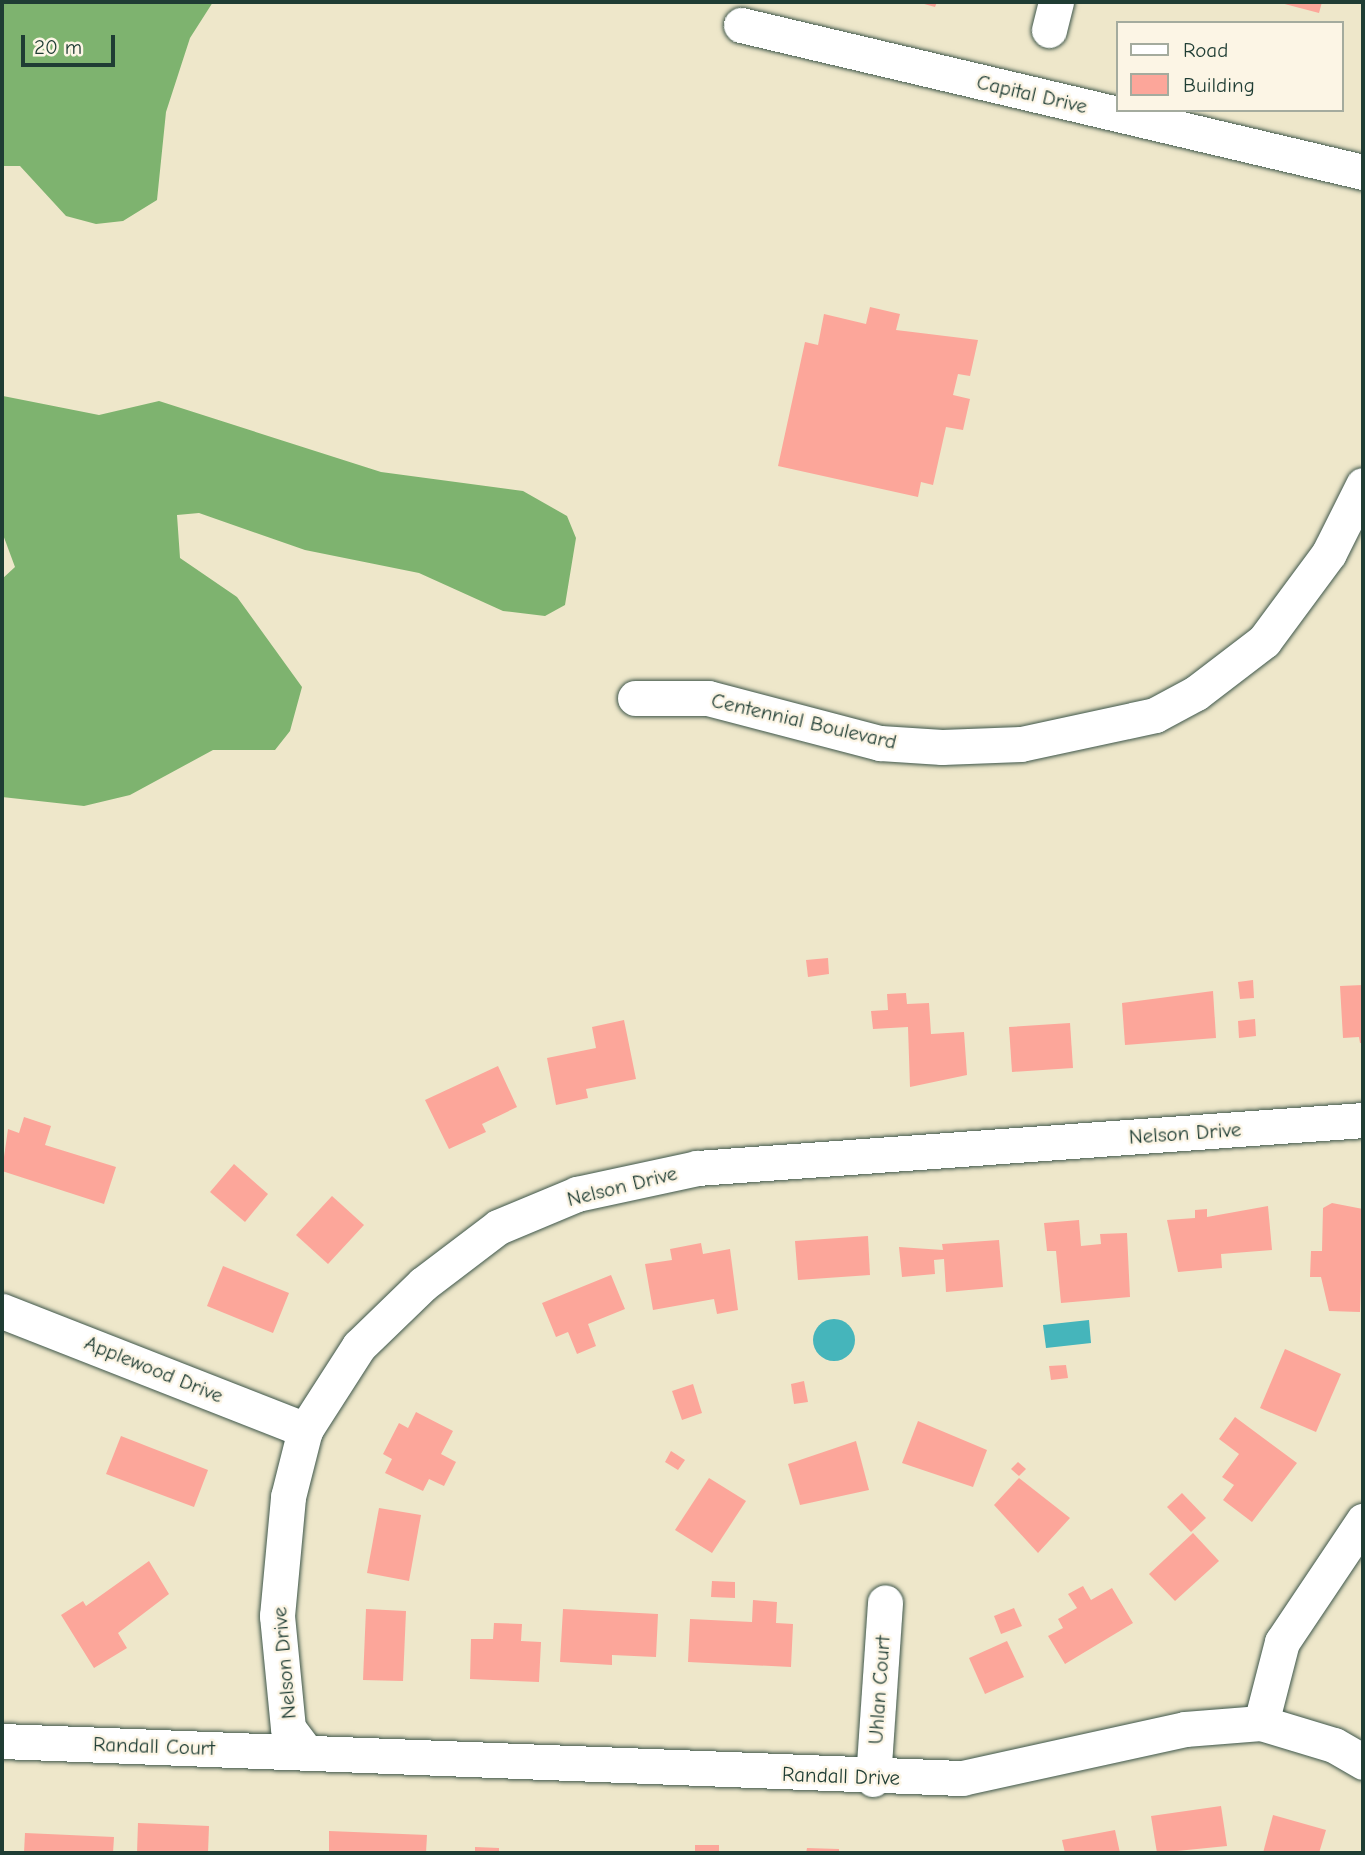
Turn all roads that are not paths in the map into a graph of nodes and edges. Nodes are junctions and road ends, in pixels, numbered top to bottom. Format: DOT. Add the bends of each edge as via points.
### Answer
graph roads {
  1 [pos="741,25"];
  2 [pos="1363,172"];
  3 [pos="1363,485"];
  4 [pos="635,698"];
  5 [pos="1363,1119"];
  6 [pos="2,1311"];
  7 [pos="305,1430"];
  8 [pos="1363,1521"];
  9 [pos="884,1602"];
  10 [pos="1261,1723"];
  11 [pos="2,1741"];
  12 [pos="306,1752"];
  13 [pos="1363,1762"];
  14 [pos="873,1779"];
  1 -- 2 [label="street, Capital Drive"];
  3 -- 4 [label="street, Centennial Boulevard" via="1329,553 1264,641 1196,693 1155,715 1021,744 942,747 880,743 708,698"];
  5 -- 7 [label="street, Nelson Drive" via="697,1168 577,1194 498,1227 423,1284 359,1346"];
  6 -- 7 [label="street, Applewood Drive"];
  7 -- 12 [label="street, Nelson Drive" via="288,1497 277,1616 288,1728"];
  8 -- 10 [label="street" via="1282,1642"];
  9 -- 14 [label="street, Uhlan Court"];
  10 -- 13 [label="street, Randall Drive" via="1334,1745"];
  10 -- 14 [label="street, Randall Drive" via="1185,1728 962,1778"];
  11 -- 12 [label="street, Randall Court"];
  12 -- 14 [label="street, Randall Drive"];
}
